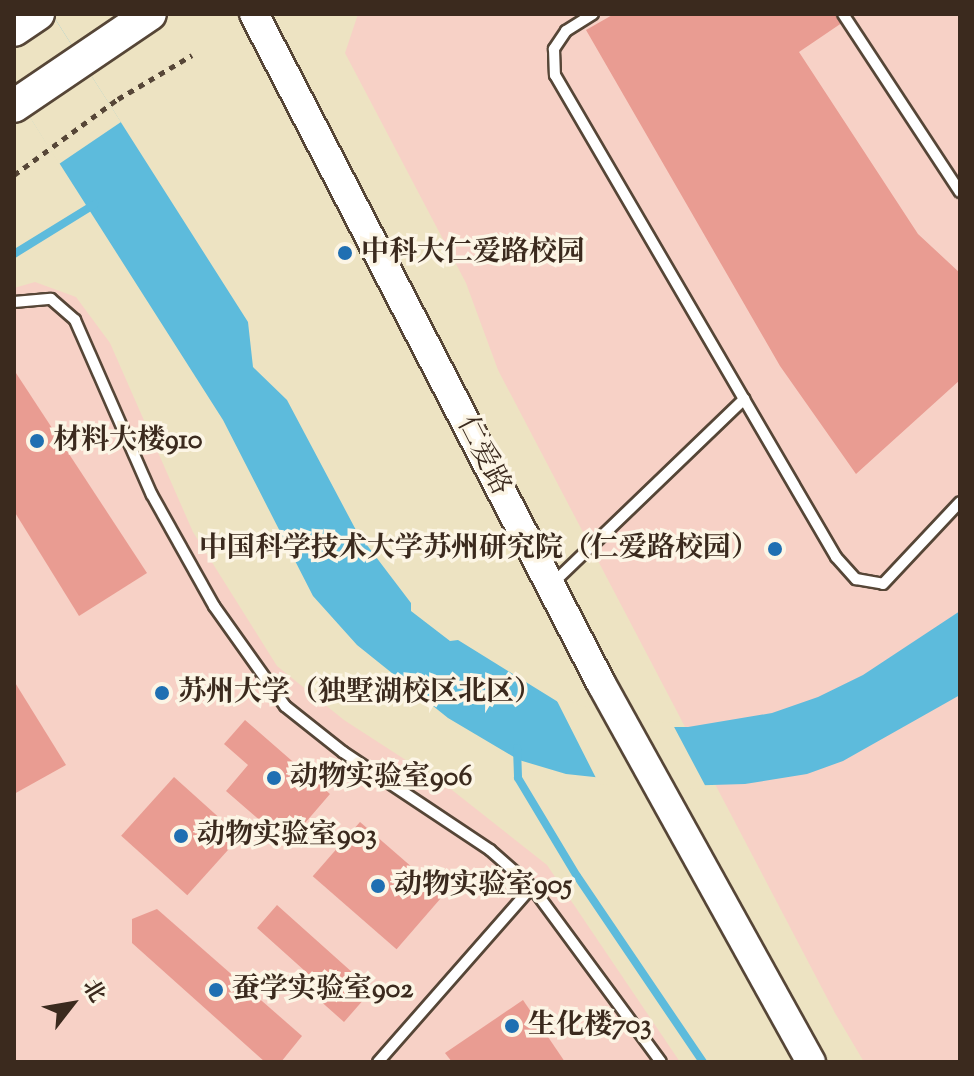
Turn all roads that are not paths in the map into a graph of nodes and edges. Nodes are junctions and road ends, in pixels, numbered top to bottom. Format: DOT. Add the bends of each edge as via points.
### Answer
graph roads {
  1 [pos="38,14"];
  2 [pos="150,14"];
  3 [pos="254,14"];
  4 [pos="593,14"];
  5 [pos="843,14"];
  6 [pos="14,30"];
  7 [pos="15,105"];
  8 [pos="960,192"];
  9 [pos="14,302"];
  10 [pos="744,399"];
  11 [pos="960,502"];
  12 [pos="550,585"];
  13 [pos="532,887"];
  14 [pos="378,1062"];
  15 [pos="661,1062"];
  16 [pos="811,1062"];
  1 -- 6 [label="main road"];
  2 -- 7 [label="main road"];
  3 -- 12 [label="main road, 仁爱路"];
  4 -- 10 [label="lane" via="566,31 554,49 555,75"];
  5 -- 8 [label="lane"];
  9 -- 13 [label="lane" via="51,299 75,320 152,495 214,606 285,706 343,752 490,850"];
  10 -- 11 [label="lane" via="836,557 856,579 883,584"];
  10 -- 12 [label="lane"];
  12 -- 16 [label="main road, 仁爱路"];
  13 -- 14 [label="lane"];
  13 -- 15 [label="lane"];
}
